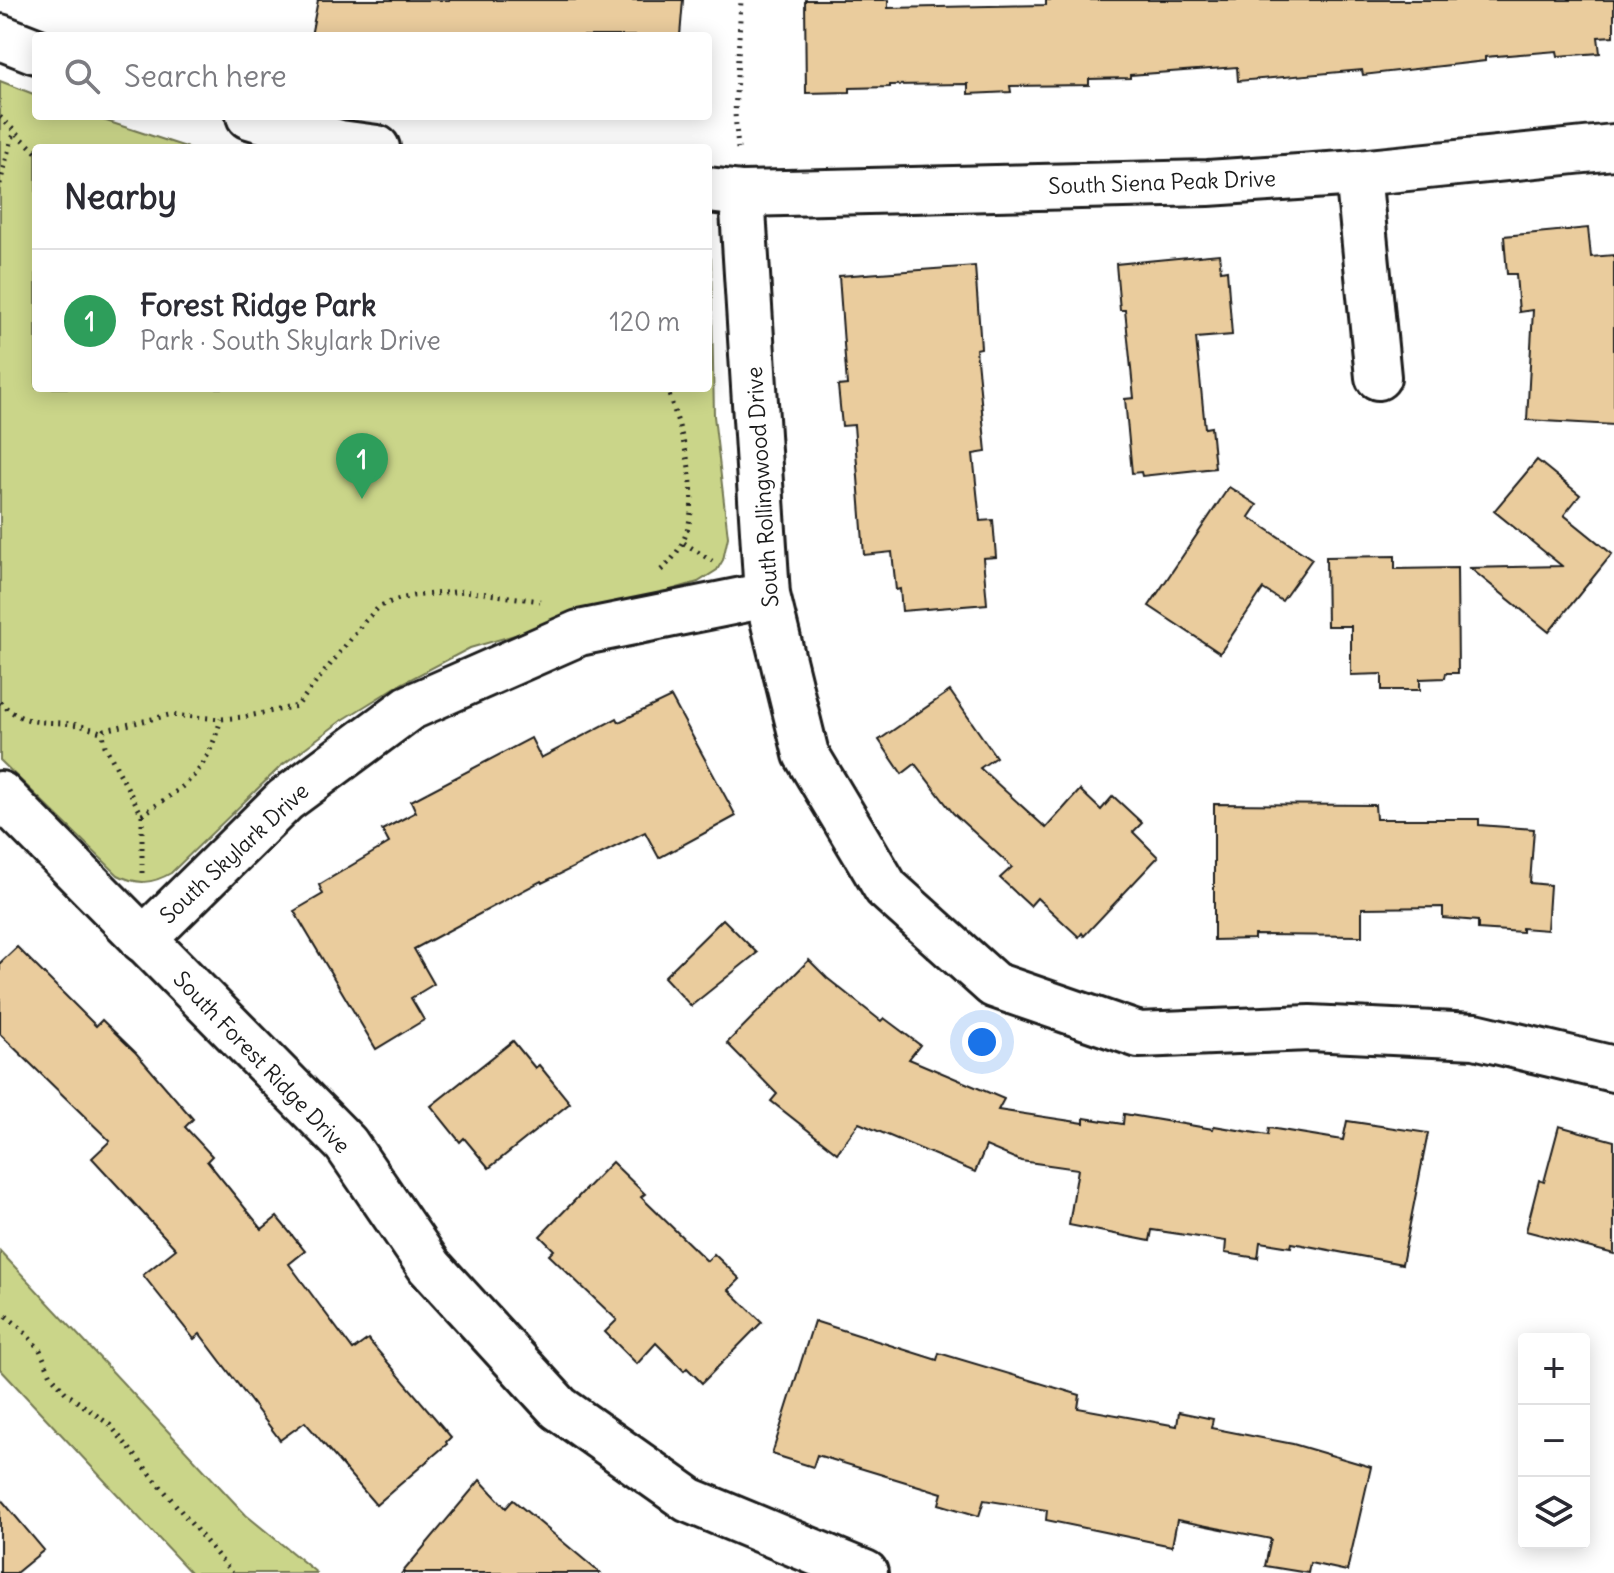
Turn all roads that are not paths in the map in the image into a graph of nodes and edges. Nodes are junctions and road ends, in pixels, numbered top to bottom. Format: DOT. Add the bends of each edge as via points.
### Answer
graph roads {
  1 [pos="0,37"];
  2 [pos="32,49"];
  3 [pos="262,120"];
  4 [pos="347,144"];
  5 [pos="1614,147"];
  6 [pos="1358,173"];
  7 [pos="725,192"];
  8 [pos="1378,377"];
  9 [pos="767,595"];
  10 [pos="0,794"];
  11 [pos="143,940"];
  12 [pos="1614,1069"];
  13 [pos="865,1573"];
  1 -- 2 [label="street"];
  3 -- 4 [label="street"];
  5 -- 6 [label="street, South Siena Peak Drive"];
  6 -- 7 [label="street, South Siena Peak Drive" via="1208,183"];
  6 -- 8 [label="street"];
  7 -- 9 [label="street, South Rollingwood Drive"];
  9 -- 11 [label="street, South Skylark Drive" via="579,633 409,708 285,800"];
  9 -- 12 [label="street, South Rollingwood Drive" via="806,754 886,888 994,985 1139,1035 1310,1028 1475,1036"];
  10 -- 11 [label="street, South Forest Ridge Drive"];
  11 -- 13 [label="street, South Forest Ridge Drive" via="346,1144 430,1267 559,1408 689,1500"];
}
